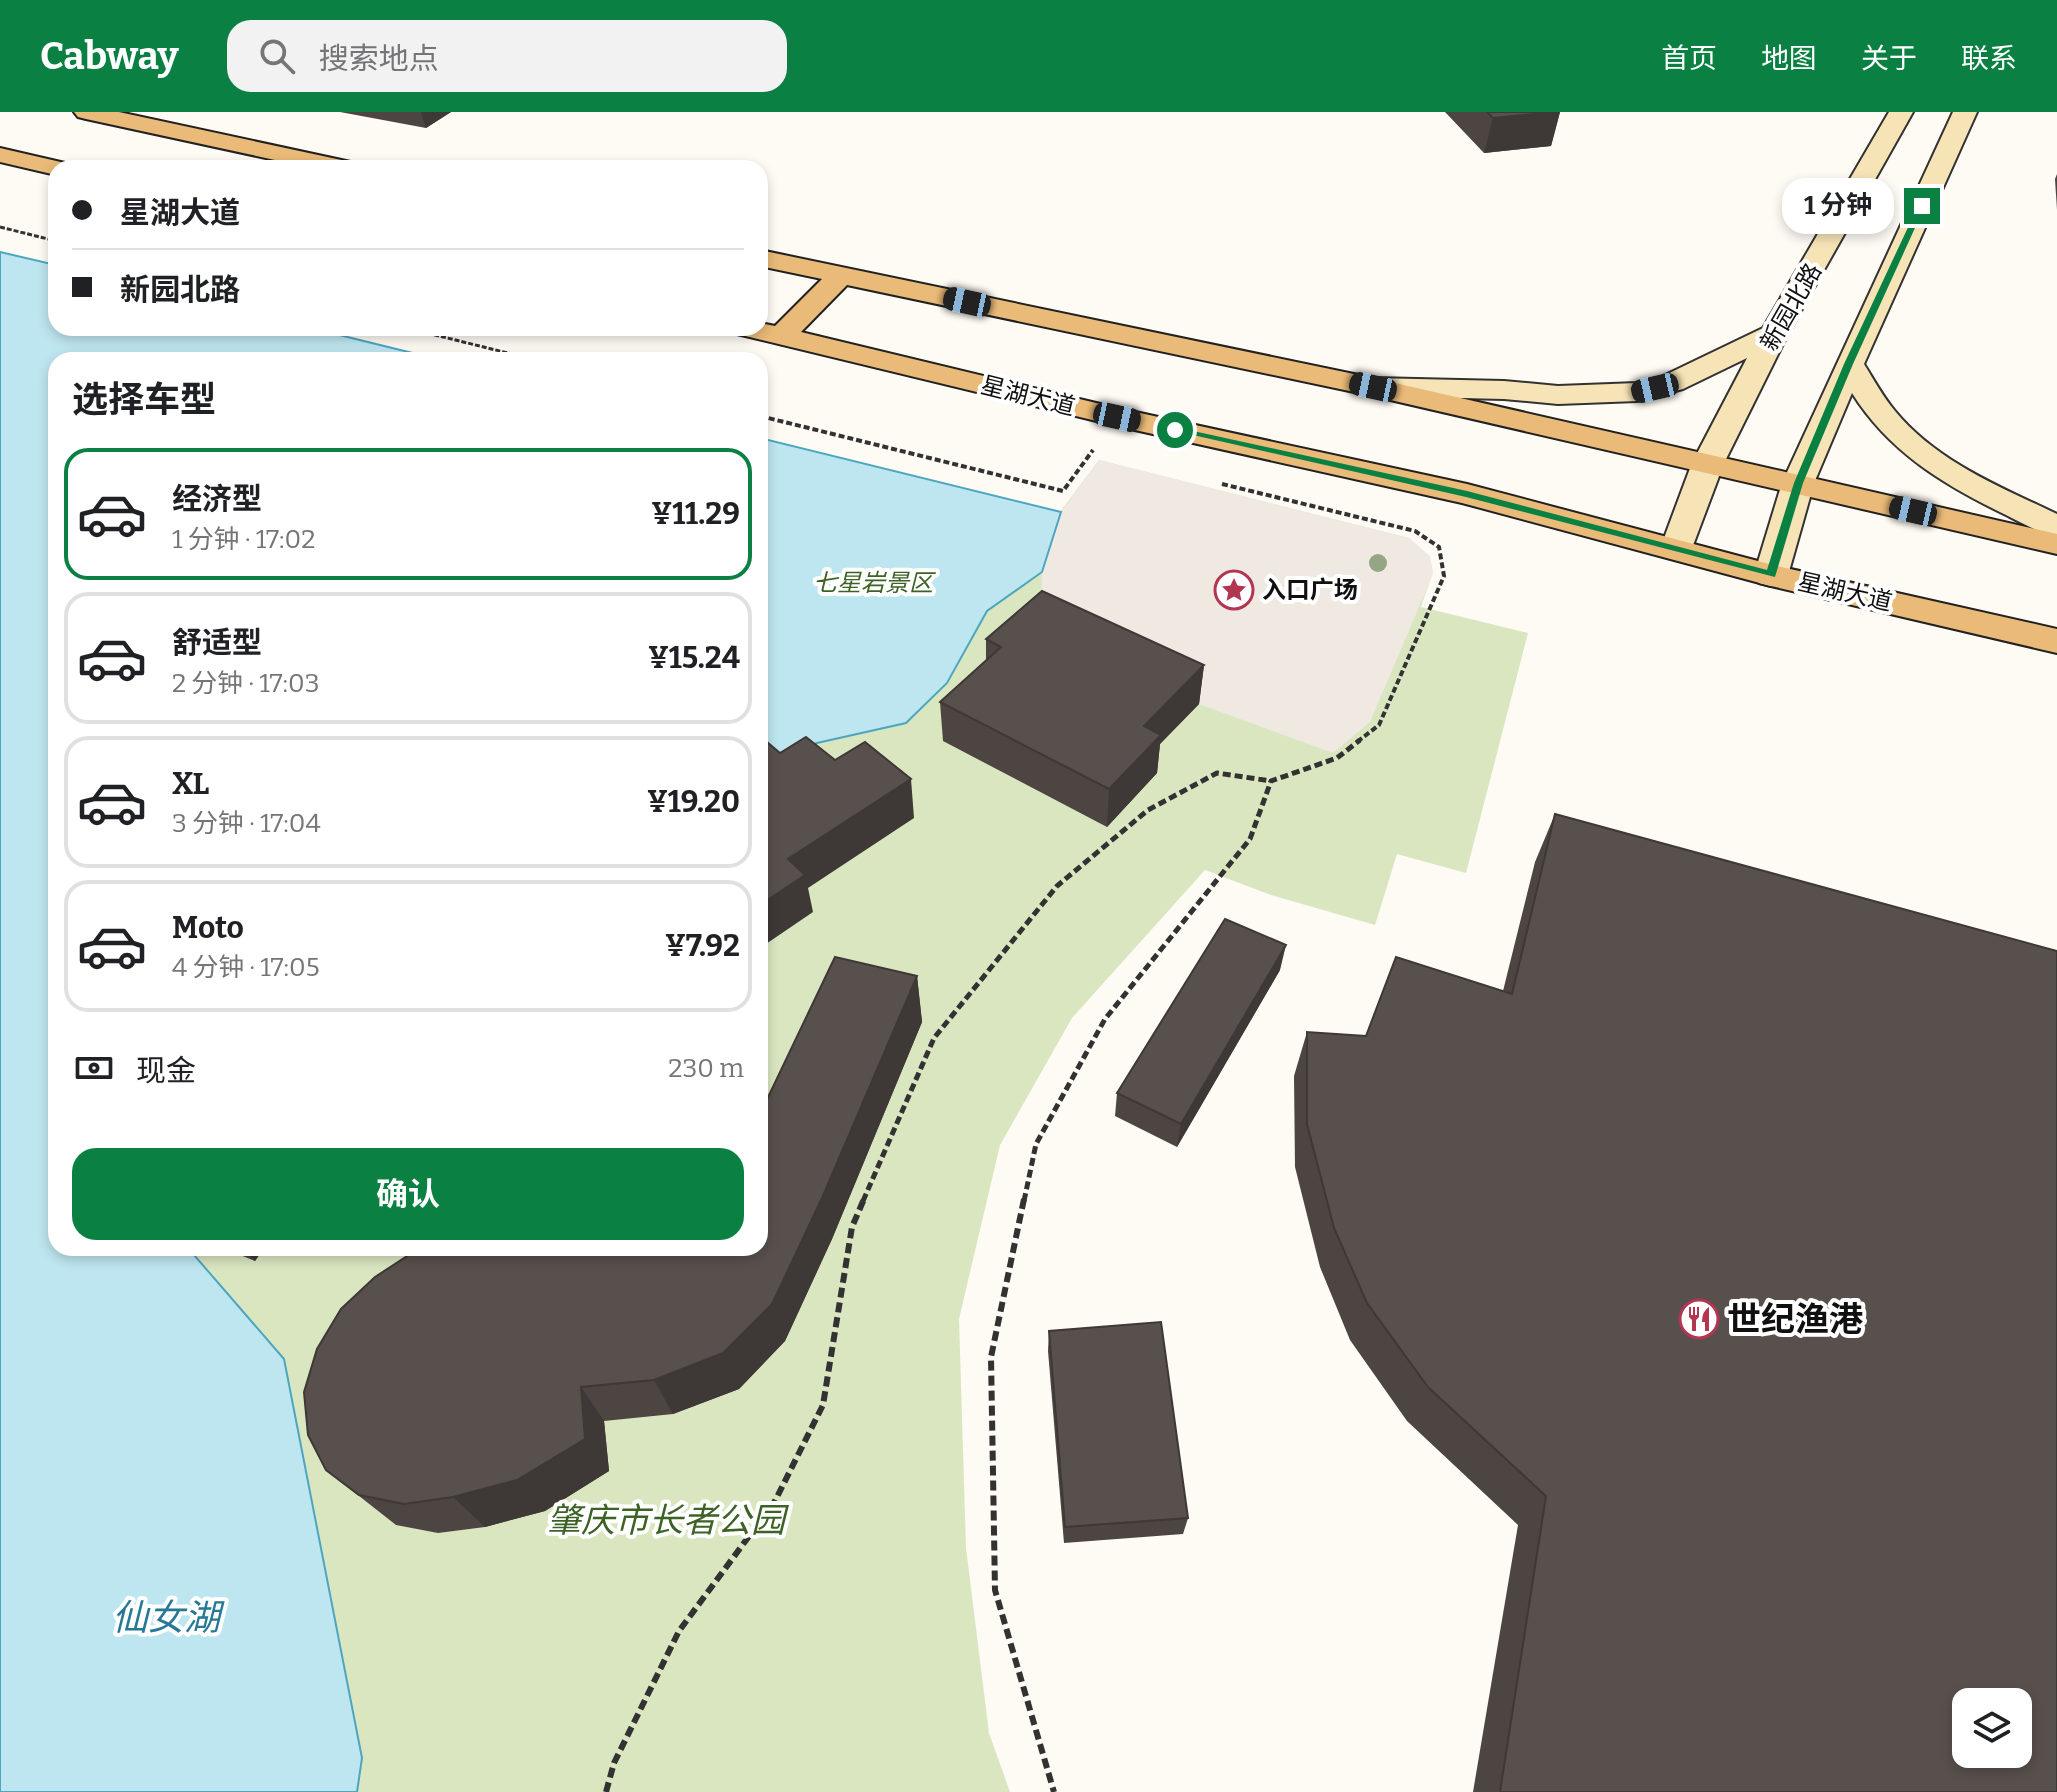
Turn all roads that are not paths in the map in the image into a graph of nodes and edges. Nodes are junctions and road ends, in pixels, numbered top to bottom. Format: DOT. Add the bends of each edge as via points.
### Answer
graph roads {
  1 [pos="86,112"];
  2 [pos="1901,112"];
  3 [pos="1965,112"];
  4 [pos="0,155"];
  5 [pos="309,160"];
  6 [pos="48,166"];
  7 [pos="1876,228"];
  8 [pos="768,260"];
  9 [pos="841,275"];
  10 [pos="768,333"];
  11 [pos="1774,334"];
  12 [pos="781,336"];
  13 [pos="1849,364"];
  14 [pos="1373,387"];
  15 [pos="1708,463"];
  16 [pos="1798,483"];
  17 [pos="2057,527"];
  18 [pos="2057,544"];
  19 [pos="1677,549"];
  20 [pos="1771,575"];
  21 [pos="2057,641"];
  1 -- 5 [label="main road"];
  2 -- 7 [label="main road, 新园北路"];
  3 -- 7 [label="main road, 新园北路"];
  4 -- 6 [label="main road"];
  7 -- 11 [label="main road, 新园北路"];
  7 -- 13 [label="main road, 新园北路"];
  8 -- 9 [label="main road"];
  9 -- 12 [label="main road"];
  9 -- 14 [label="main road"];
  10 -- 12 [label="main road, 星湖大道"];
  11 -- 14 [label="main road" via="1672,383 1637,392 1558,395"];
  11 -- 15 [label="main road, 新园北路"];
  12 -- 19 [label="main road, 星湖大道" via="1467,494"];
  13 -- 16 [label="main road, 新园北路"];
  13 -- 17 [label="main road" via="1885,418 1917,449 1953,474"];
  14 -- 15 [label="main road"];
  15 -- 16 [label="main road"];
  15 -- 19 [label="main road, 新园北路"];
  16 -- 18 [label="main road"];
  16 -- 20 [label="main road, 新园北路"];
  19 -- 20 [label="main road, 星湖大道"];
  20 -- 21 [label="main road, 星湖大道"];
}
